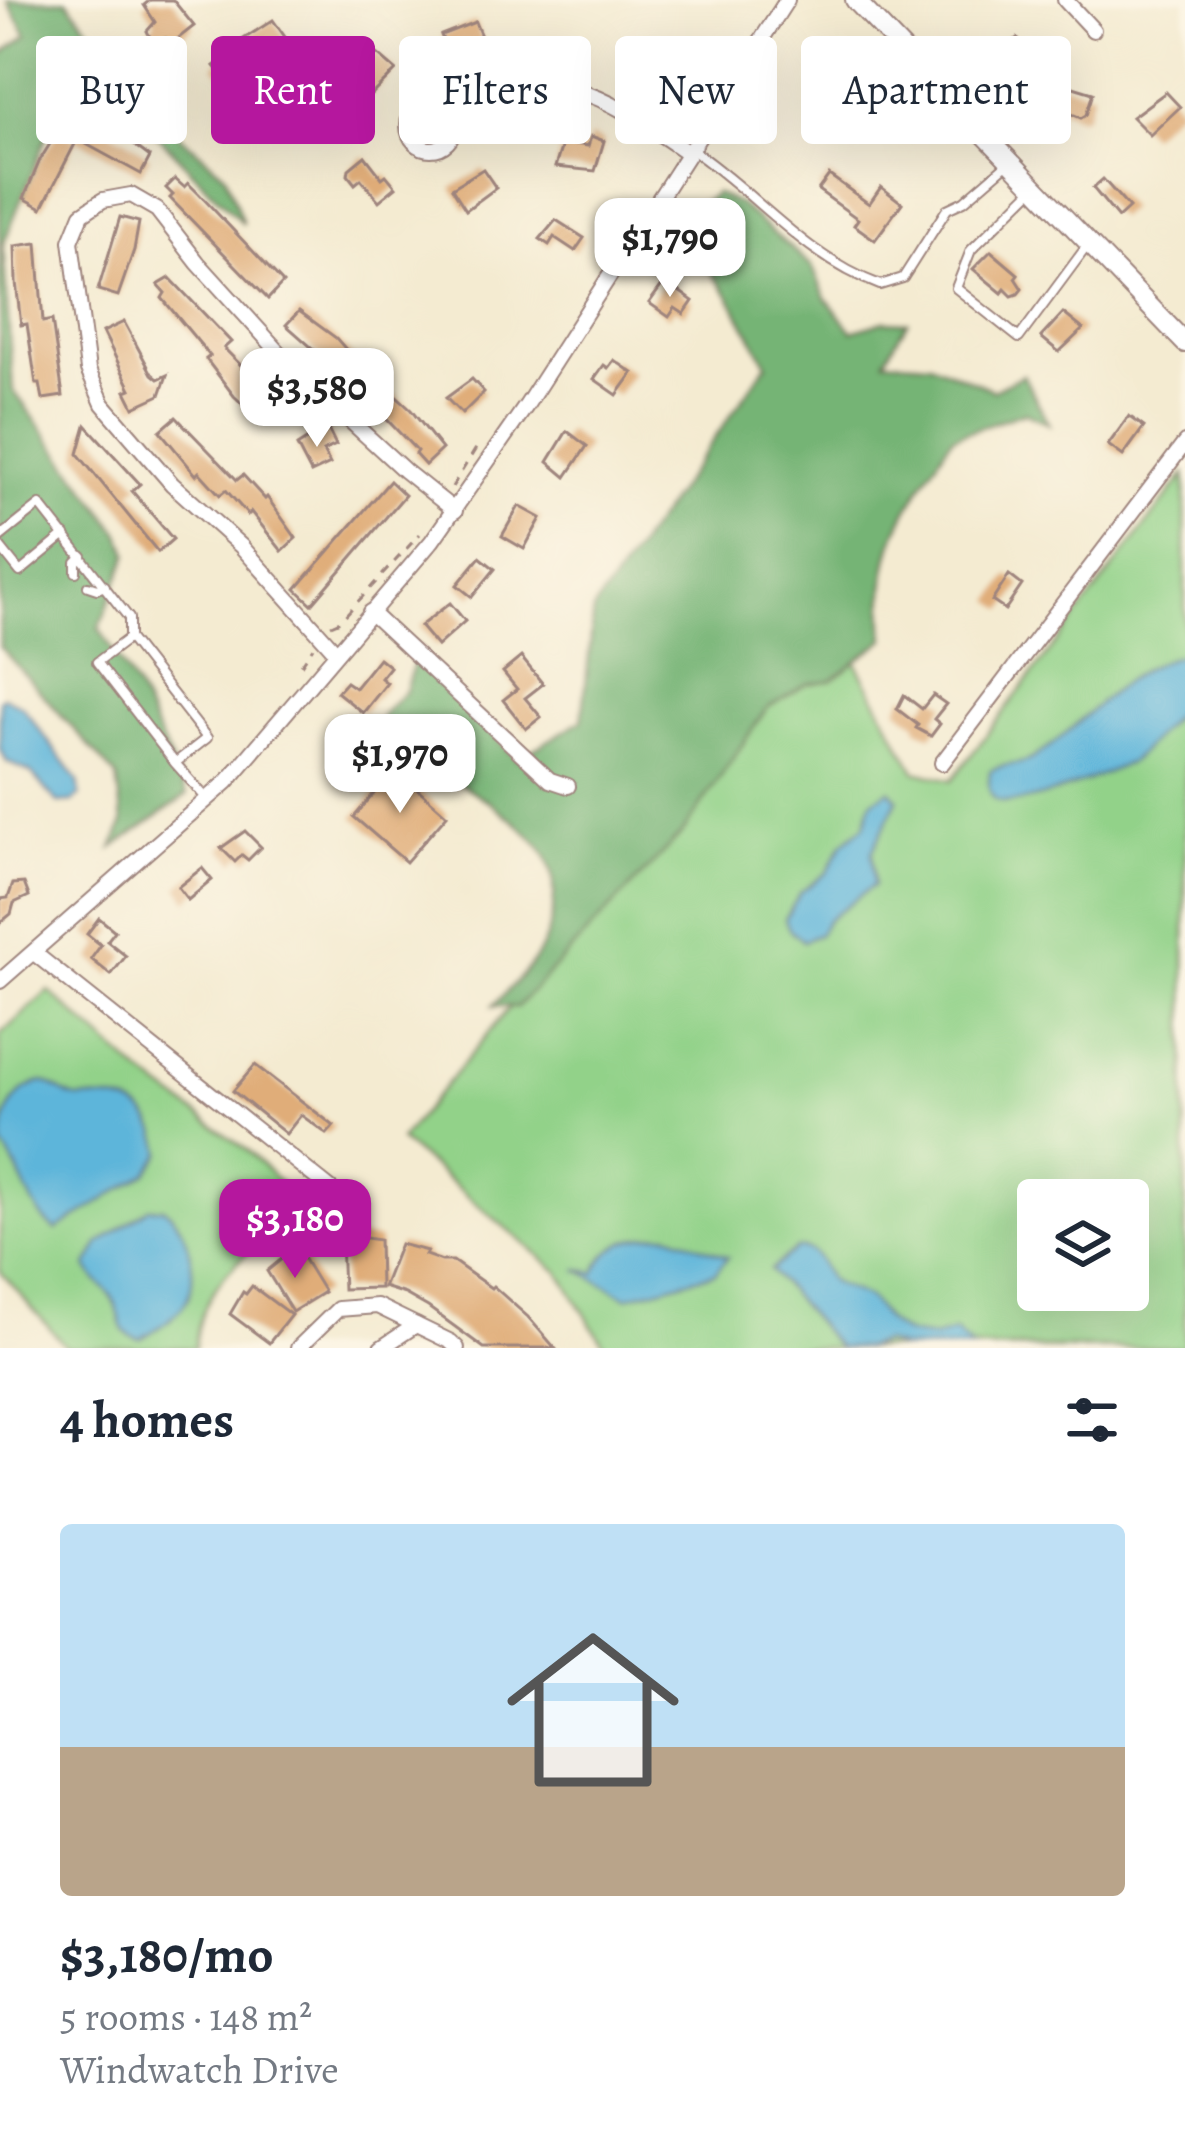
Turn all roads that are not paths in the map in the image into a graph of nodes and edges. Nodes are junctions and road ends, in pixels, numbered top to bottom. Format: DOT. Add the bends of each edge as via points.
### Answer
graph roads {
  1 [pos="788,0"];
  2 [pos="855,0"];
  3 [pos="1064,0"];
  4 [pos="1093,30"];
  5 [pos="591,94"];
  6 [pos="689,151"];
  7 [pos="1009,162"];
  8 [pos="1034,188"];
  9 [pos="1088,244"];
  10 [pos="1185,343"];
  11 [pos="1185,443"];
  12 [pos="449,506"];
  13 [pos="65,536"];
  14 [pos="0,537"];
  15 [pos="0,548"];
  16 [pos="82,556"];
  17 [pos="76,572"];
  18 [pos="88,586"];
  19 [pos="105,586"];
  20 [pos="370,612"];
  21 [pos="129,638"];
  22 [pos="335,651"];
  23 [pos="176,763"];
  24 [pos="942,763"];
  25 [pos="568,786"];
  26 [pos="208,800"];
  27 [pos="34,953"];
  28 [pos="0,981"];
  29 [pos="343,1199"];
  30 [pos="416,1325"];
  31 [pos="298,1348"];
  32 [pos="381,1348"];
  33 [pos="457,1348"];
  1 -- 6 [label="street"];
  2 -- 7 [label="street"];
  3 -- 4 [label="street"];
  5 -- 6 [label="street"];
  6 -- 7 [label="lane" via="724,171 806,245 887,286 903,278 947,209"];
  6 -- 12 [label="street"];
  7 -- 8 [label="street"];
  8 -- 9 [label="street"];
  8 -- 9 [label="lane" via="971,250 956,288 1018,338"];
  9 -- 10 [label="street"];
  11 -- 24 [label="street"];
  12 -- 20 [label="street"];
  12 -- 22 [label="street" via="297,372 158,210 130,195 82,214 71,241 88,370 103,404"];
  13 -- 14 [label="lane" via="40,505"];
  13 -- 15 [label="lane" via="20,572"];
  13 -- 16 [label="lane"];
  16 -- 17 [label="lane"];
  16 -- 19 [label="lane"];
  18 -- 19 [label="lane"];
  19 -- 21 [label="lane" via="129,618"];
  20 -- 22 [label="street"];
  20 -- 25 [label="street" via="536,768"];
  21 -- 23 [label="lane" via="207,738"];
  21 -- 23 [label="lane" via="98,662"];
  22 -- 26 [label="street"];
  23 -- 26 [label="lane"];
  26 -- 27 [label="street"];
  27 -- 28 [label="street"];
  27 -- 29 [label="street"];
  30 -- 31 [label="street" via="377,1306 338,1309"];
  30 -- 32 [label="street"];
  30 -- 33 [label="street"];
}
